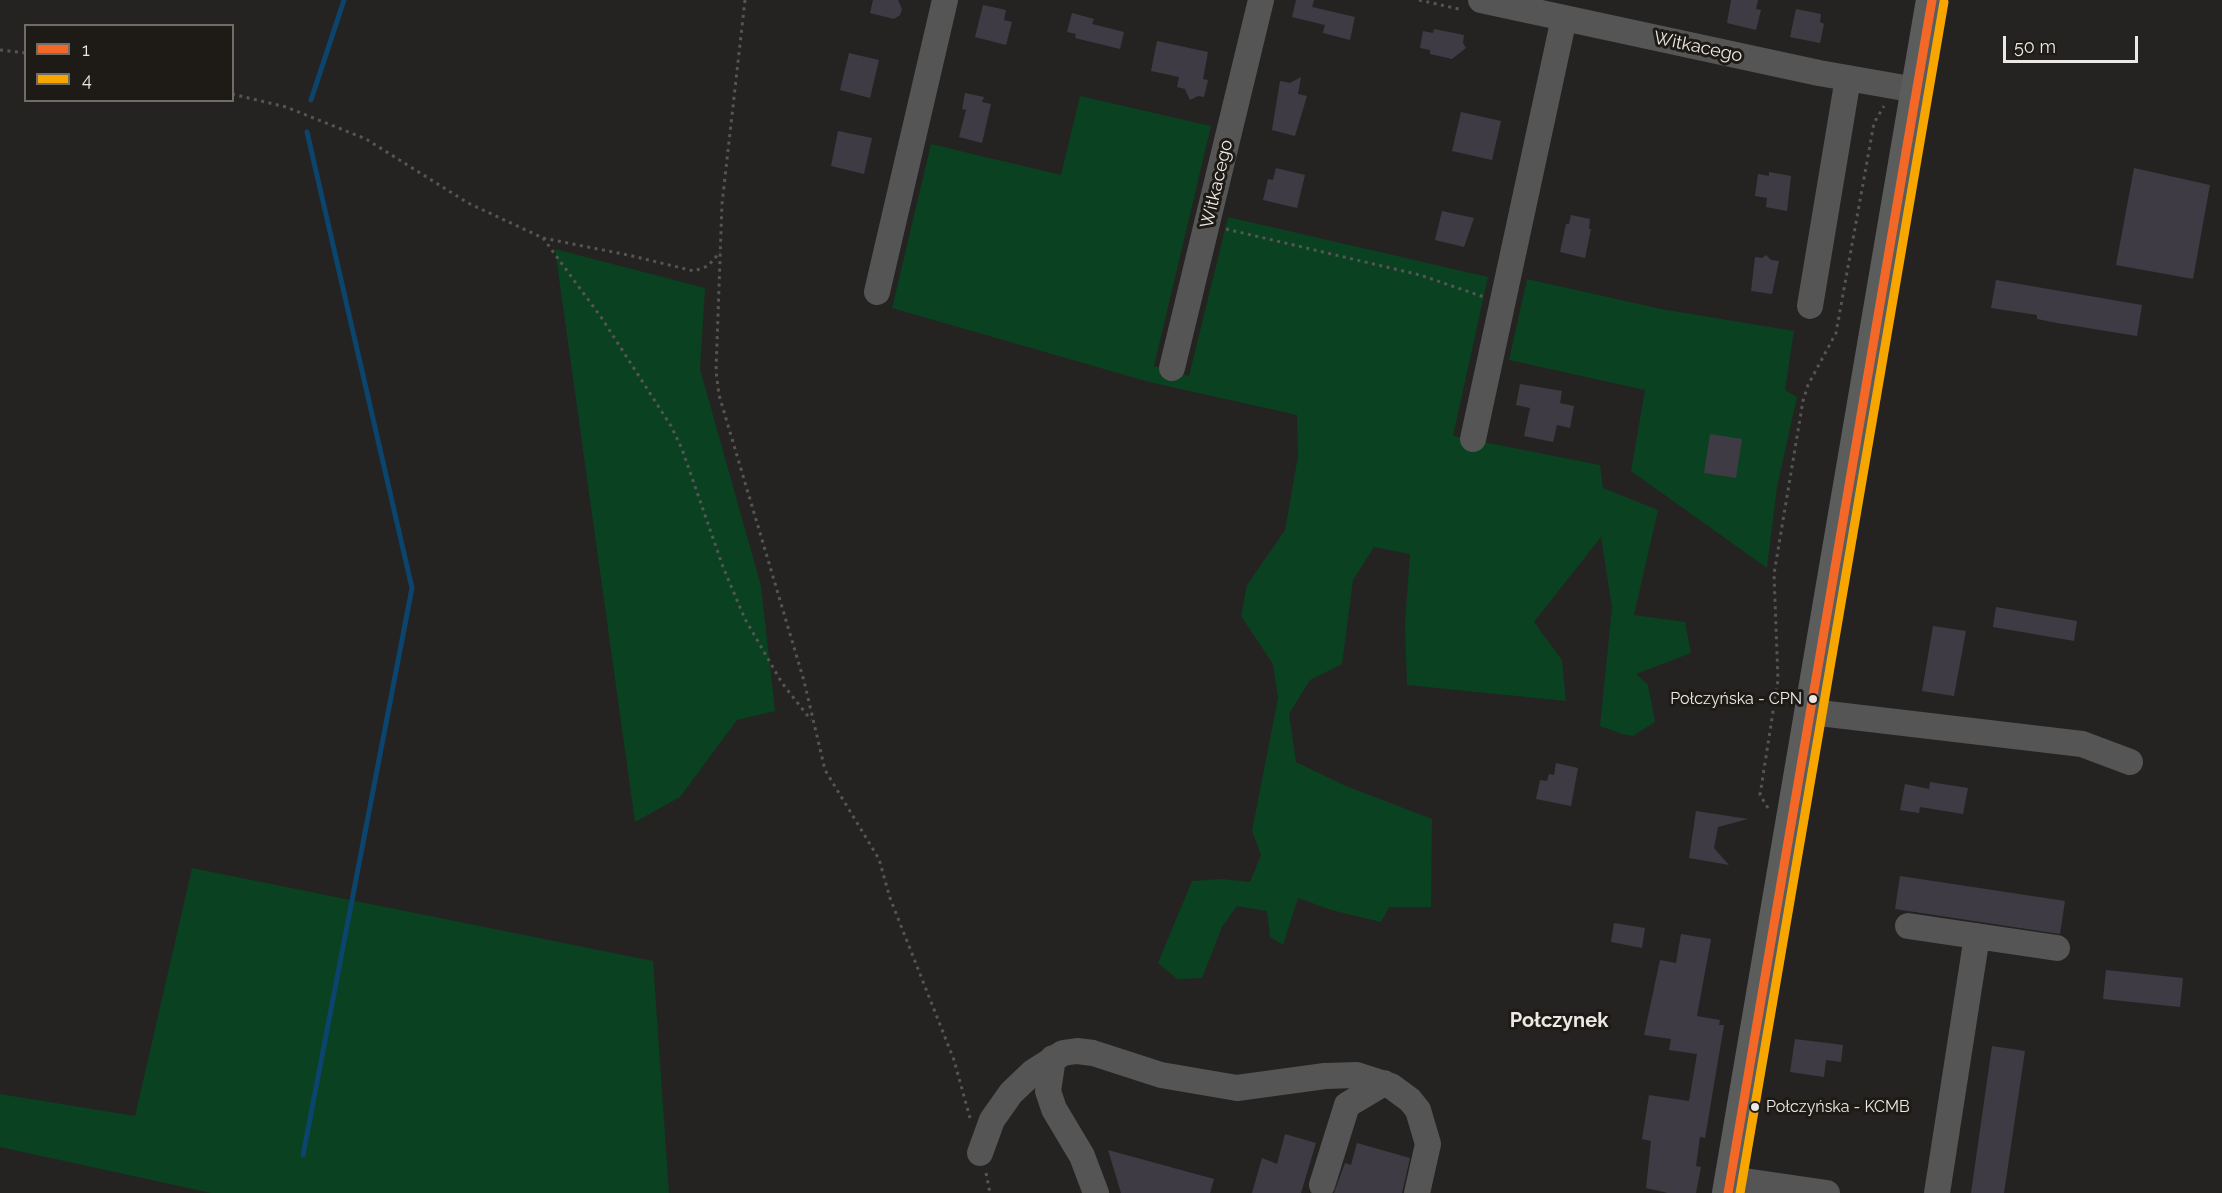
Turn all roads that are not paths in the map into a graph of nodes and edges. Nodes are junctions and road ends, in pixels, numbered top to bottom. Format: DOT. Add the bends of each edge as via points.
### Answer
graph roads {
  1 [pos="945,0"];
  2 [pos="1261,0"];
  3 [pos="1481,0"];
  4 [pos="1932,0"];
  5 [pos="1564,18"];
  6 [pos="1848,78"];
  7 [pos="1904,87"];
  8 [pos="877,292"];
  9 [pos="1810,306"];
  10 [pos="1172,368"];
  11 [pos="1473,439"];
  12 [pos="1811,712"];
  13 [pos="2130,762"];
  14 [pos="1908,926"];
  15 [pos="1977,936"];
  16 [pos="2057,948"];
  17 [pos="1053,1058"];
  18 [pos="1384,1083"];
  19 [pos="980,1153"];
  20 [pos="1322,1185"];
  21 [pos="1730,1186"];
  22 [pos="1096,1193"];
  23 [pos="1417,1193"];
  24 [pos="1827,1193"];
  25 [pos="1937,1193"];
  1 -- 8 [label="street"];
  2 -- 10 [label="street, Witkacego"];
  3 -- 5 [label="street, Witkacego"];
  4 -- 7 [label="main road"];
  5 -- 6 [label="street, Witkacego"];
  5 -- 11 [label="street"];
  6 -- 7 [label="street, Witkacego"];
  6 -- 9 [label="street"];
  7 -- 12 [label="main road"];
  12 -- 13 [label="street" via="2082,744"];
  12 -- 21 [label="main road"];
  14 -- 15 [label="street"];
  15 -- 16 [label="street"];
  15 -- 25 [label="street"];
  17 -- 18 [label="street" via="1077,1051 1093,1053 1161,1075 1237,1088 1325,1076 1357,1075"];
  17 -- 19 [label="street" via="1021,1082 999,1108"];
  17 -- 22 [label="street" via="1048,1091 1054,1109 1082,1156"];
  18 -- 20 [label="street" via="1347,1105"];
  18 -- 23 [label="street" via="1410,1100 1426,1131 1427,1155"];
  21 -- 24 [label="street"];
}
